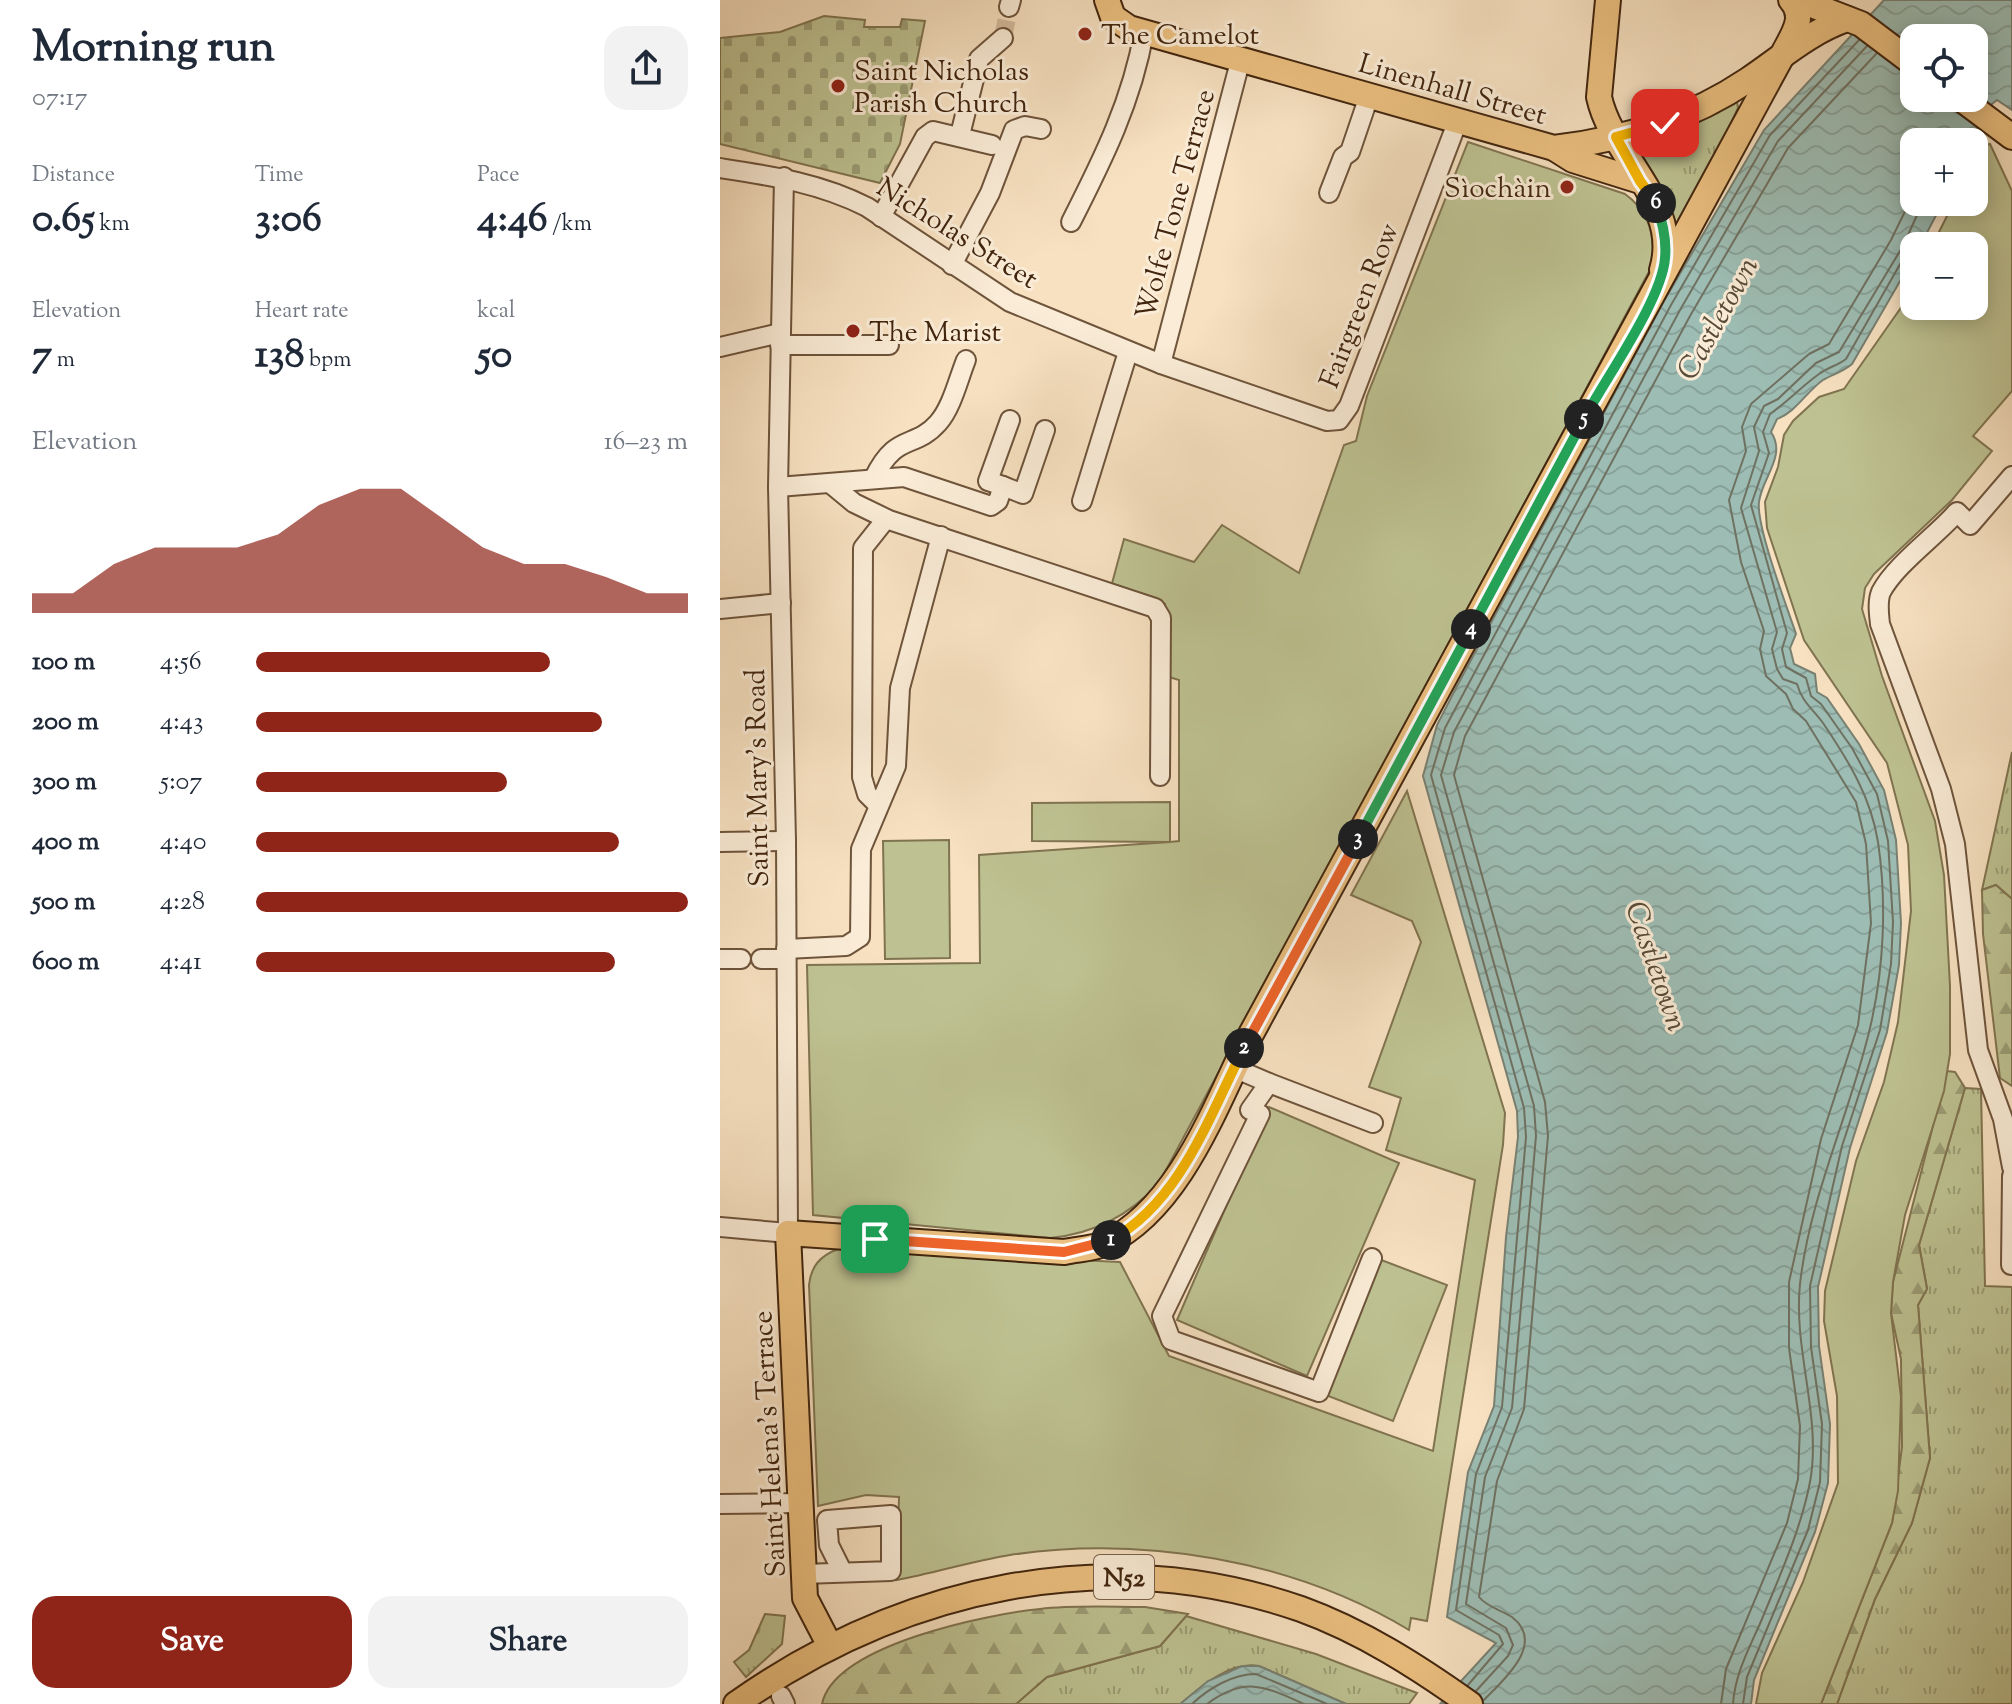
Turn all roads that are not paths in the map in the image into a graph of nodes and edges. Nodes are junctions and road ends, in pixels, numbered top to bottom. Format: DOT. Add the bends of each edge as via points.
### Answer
graph roads {
  1 [pos="1107,0"];
  2 [pos="1608,0"];
  3 [pos="1791,0"];
  4 [pos="1799,0"];
  5 [pos="1826,4"];
  6 [pos="1854,21"];
  7 [pos="1144,32"];
  8 [pos="1003,38"];
  9 [pos="1783,54"];
  10 [pos="1900,54"];
  11 [pos="1241,58"];
  12 [pos="1369,96"];
  13 [pos="1978,112"];
  14 [pos="1457,123"];
  15 [pos="1041,129"];
  16 [pos="2006,133"];
  17 [pos="960,135"];
  18 [pos="1616,137"];
  19 [pos="992,145"];
  20 [pos="1554,148"];
  21 [pos="720,168"];
  22 [pos="784,177"];
  23 [pos="1640,181"];
  24 [pos="1329,193"];
  25 [pos="881,217"];
  26 [pos="1071,222"];
  27 [pos="952,265"];
  28 [pos="1655,291"];
  29 [pos="780,339"];
  30 [pos="889,345"];
  31 [pos="720,347"];
  32 [pos="1128,352"];
  33 [pos="966,360"];
  34 [pos="1161,364"];
  35 [pos="1010,420"];
  36 [pos="1045,430"];
  37 [pos="2012,476"];
  38 [pos="874,478"];
  39 [pos="831,484"];
  40 [pos="1003,486"];
  41 [pos="778,487"];
  42 [pos="1082,501"];
  43 [pos="886,519"];
  44 [pos="941,536"];
  45 [pos="781,603"];
  46 [pos="720,609"];
  47 [pos="1160,776"];
  48 [pos="878,805"];
  49 [pos="786,841"];
  50 [pos="720,842"];
  51 [pos="786,954"];
  52 [pos="720,959"];
  53 [pos="741,959"];
  54 [pos="761,959"];
  55 [pos="1234,1068"];
  56 [pos="1269,1083"];
  57 [pos="1373,1123"];
  58 [pos="2012,1167"];
  59 [pos="2012,1176"];
  60 [pos="720,1227"];
  61 [pos="788,1233"];
  62 [pos="1372,1258"];
  63 [pos="2011,1265"];
  64 [pos="802,1503"];
  65 [pos="720,1504"];
  66 [pos="842,1571"];
  67 [pos="803,1574"];
  68 [pos="822,1650"];
  69 [pos="736,1704"];
  70 [pos="1470,1704"];
  1 -- 7 [label="main road, Linenhall Street" via="1113,17"];
  2 -- 18 [label="main road" via="1599,97"];
  3 -- 9 [label="main road" via="1799,18"];
  4 -- 5 [label="main road"];
  5 -- 6 [label="main road"];
  6 -- 9 [label="main road, Linenhall Street" via="1815,32"];
  6 -- 10 [label="main road"];
  7 -- 11 [label="main road, Linenhall Street"];
  7 -- 26 [label="street" via="1120,123"];
  8 -- 17 [label="street" via="979,59"];
  9 -- 18 [label="main road, Linenhall Street" via="1746,82 1665,123"];
  9 -- 28 [label="main road"];
  11 -- 12 [label="main road, Linenhall Street"];
  11 -- 34 [label="street, Wolfe Tone Terrace"];
  12 -- 14 [label="main road, Linenhall Street"];
  12 -- 24 [label="street"];
  13 -- 16 [label="main road"];
  14 -- 20 [label="main road, Linenhall Street"];
  14 -- 34 [label="street, Fairgreen Row" via="1349,406 1339,420 1327,421"];
  15 -- 27 [label="street" via="1014,130 990,193"];
  17 -- 19 [label="street"];
  17 -- 25 [label="street" via="933,131 925,137"];
  18 -- 20 [label="main road, Linenhall Street"];
  18 -- 23 [label="main road"];
  20 -- 23 [label="main road" via="1573,160"];
  21 -- 22 [label="street, Nicholas Street"];
  22 -- 25 [label="street, Nicholas Street" via="842,194"];
  22 -- 29 [label="street, Saint Mary's Road"];
  23 -- 28 [label="main road" via="1656,201 1664,225 1665,259"];
  25 -- 27 [label="street, Nicholas Street"];
  27 -- 32 [label="street, Nicholas Street" via="1010,302"];
  28 -- 55 [label="main road"];
  29 -- 30 [label="street"];
  29 -- 31 [label="street"];
  29 -- 41 [label="street, Saint Mary's Road"];
  32 -- 34 [label="street, Nicholas Street"];
  32 -- 42 [label="street"];
  33 -- 38 [label="street" via="943,415 928,432 895,447"];
  35 -- 40 [label="street" via="988,481"];
  36 -- 40 [label="street" via="1023,494"];
  37 -- 58 [label="street" via="1970,525 1957,512 1881,593 1880,624 1941,789 1955,844 1978,1050 2003,1119"];
  38 -- 39 [label="street"];
  38 -- 40 [label="street" via="904,477 991,506"];
  39 -- 41 [label="street"];
  39 -- 43 [label="street"];
  41 -- 45 [label="street, Saint Mary's Road"];
  43 -- 44 [label="street"];
  43 -- 48 [label="street" via="863,548 862,777 867,794"];
  44 -- 47 [label="street" via="1155,608 1161,618"];
  44 -- 48 [label="street" via="900,688 896,766"];
  45 -- 46 [label="street"];
  45 -- 49 [label="street, Saint Mary's Road"];
  48 -- 51 [label="street" via="861,849 860,937 846,946"];
  49 -- 50 [label="street"];
  49 -- 51 [label="street, Saint Mary's Road"];
  51 -- 54 [label="street"];
  51 -- 61 [label="street, Saint Mary's Road"];
  52 -- 53 [label="street"];
  55 -- 56 [label="street"];
  55 -- 61 [label="main road" via="1159,1204 1103,1245 1064,1252"];
  56 -- 57 [label="street"];
  56 -- 62 [label="street" via="1250,1110 1260,1114 1162,1316 1171,1340 1319,1392"];
  59 -- 63 [label="street"];
  60 -- 61 [label="street"];
  61 -- 64 [label="main road, Saint Helena's Terrace"];
  64 -- 65 [label="street"];
  64 -- 67 [label="main road, Saint Helena's Terrace"];
  66 -- 67 [label="street"];
  67 -- 68 [label="main road, Saint Helena's Terrace"];
  68 -- 69 [label="main road, N52"];
  68 -- 70 [label="main road, N52" via="906,1612 969,1594 1084,1577 1129,1577 1220,1588 1302,1610 1381,1646"];
}
